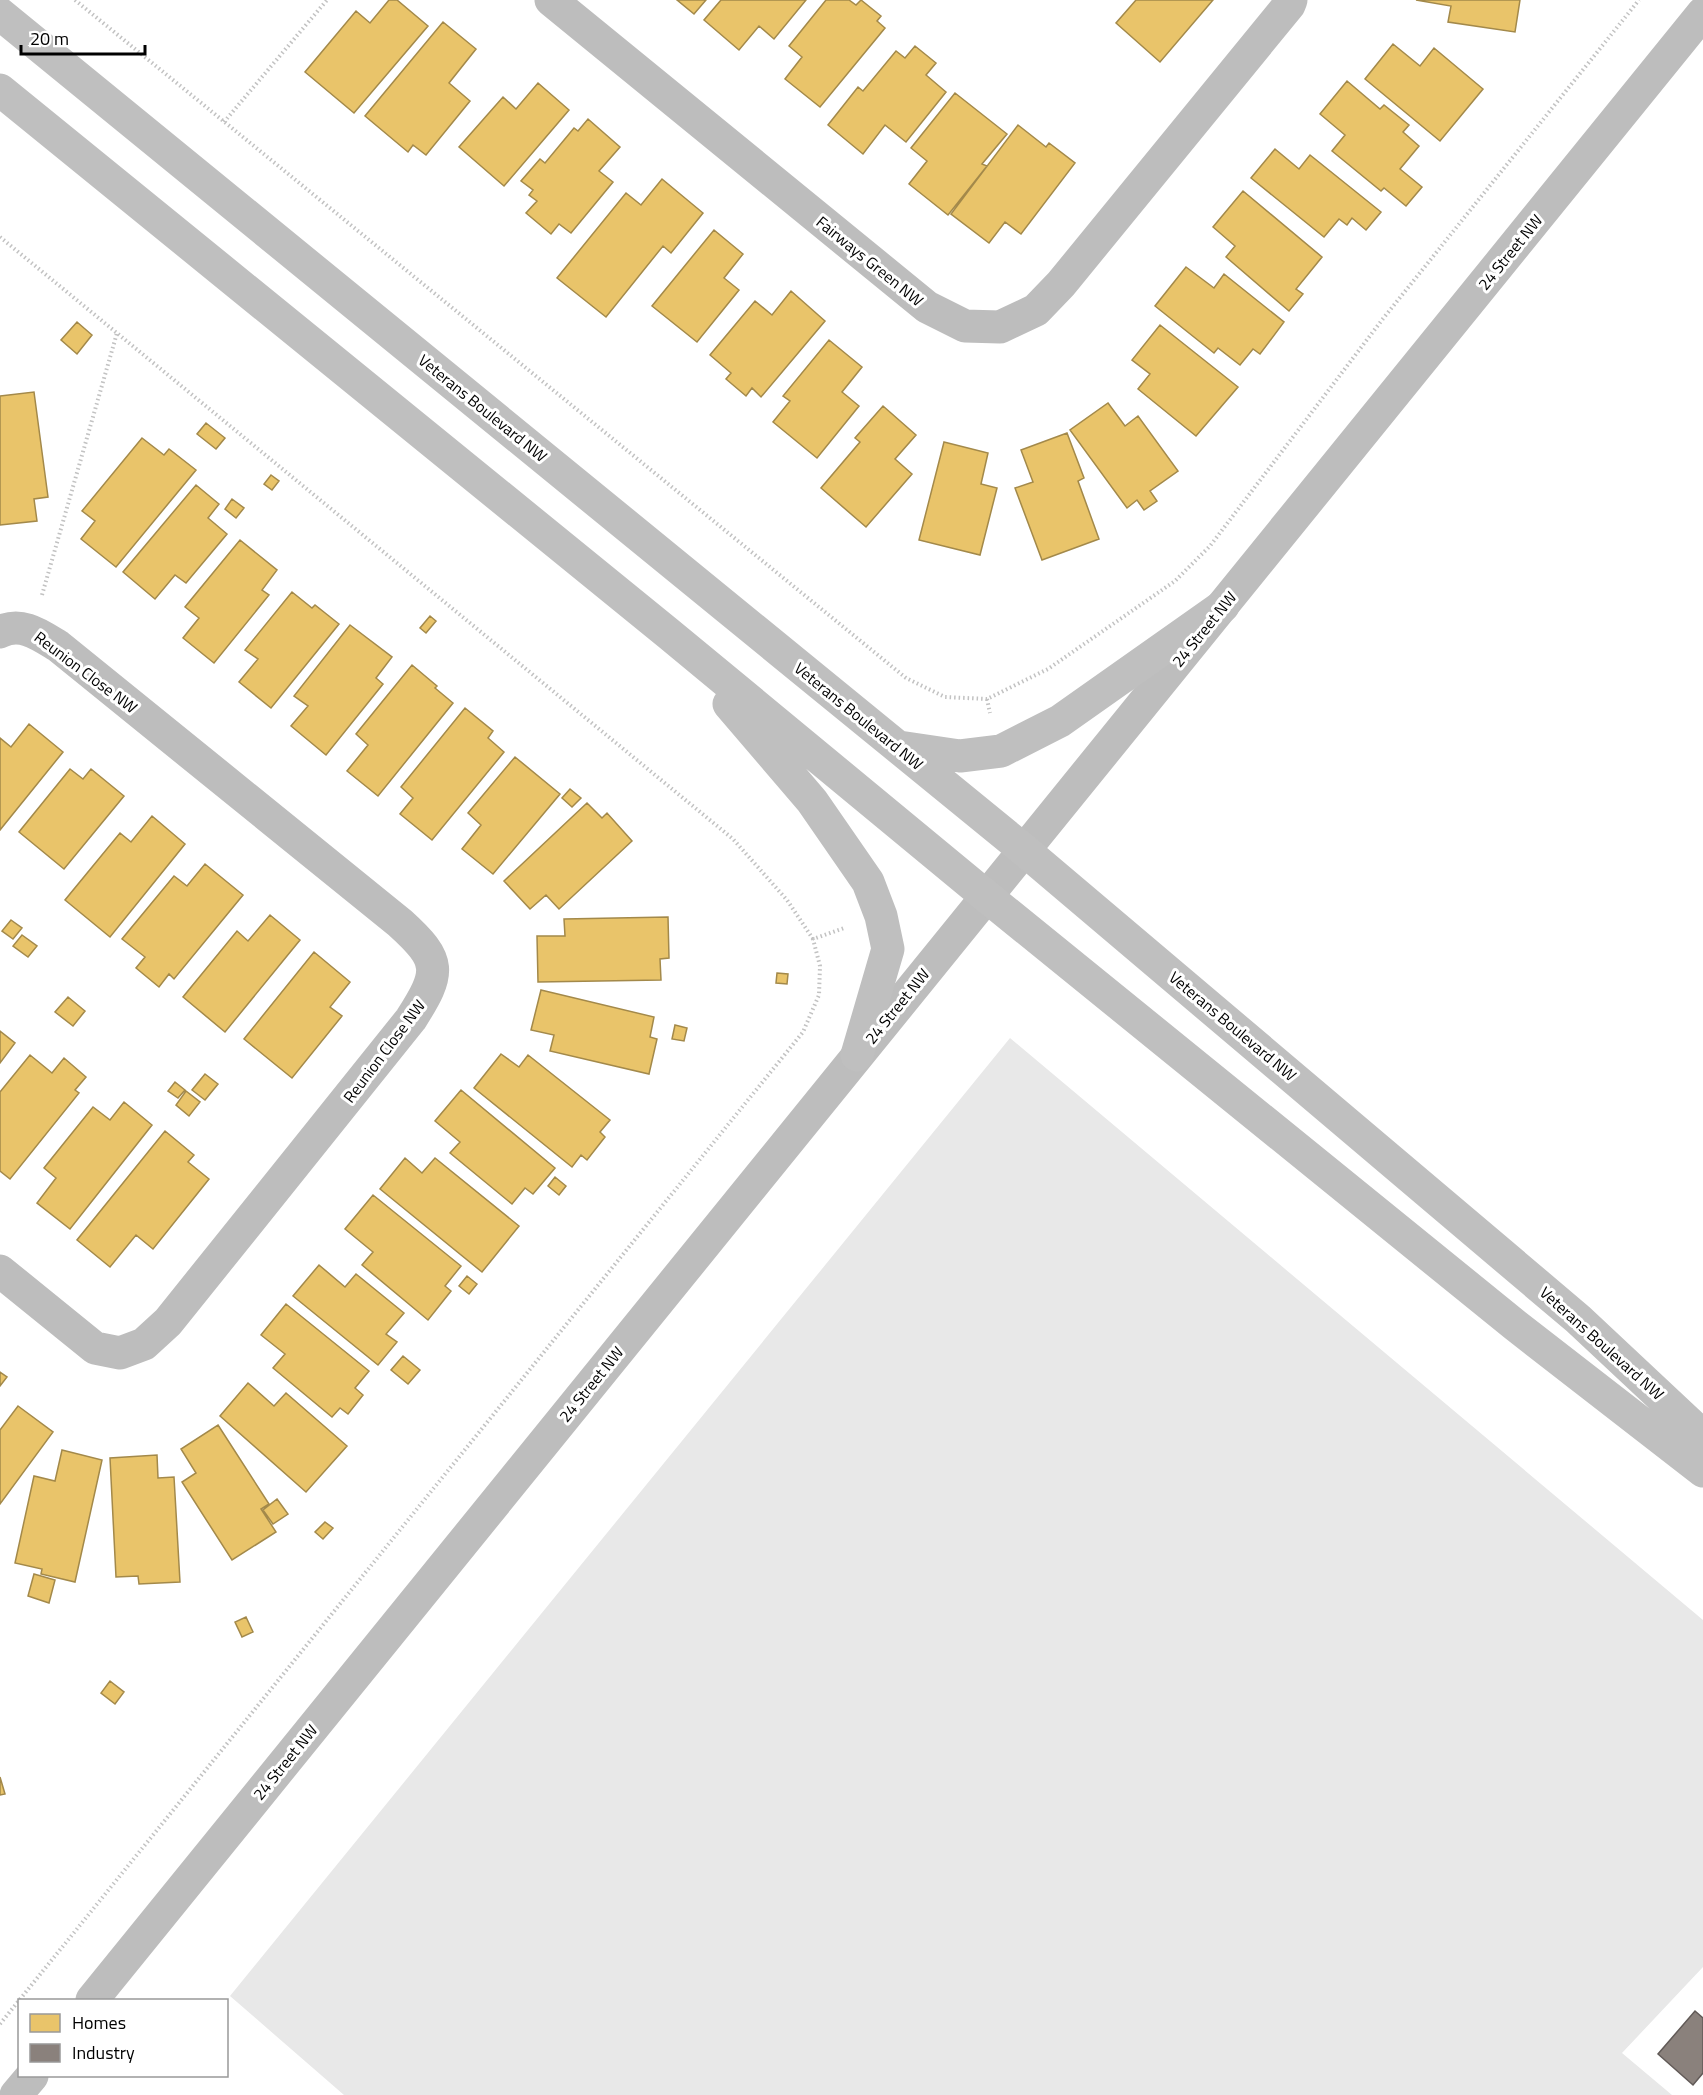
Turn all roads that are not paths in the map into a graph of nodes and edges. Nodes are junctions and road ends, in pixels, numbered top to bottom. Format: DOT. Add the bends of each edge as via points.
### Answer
graph roads {
  1 [pos="551,0"];
  2 [pos="1291,0"];
  3 [pos="1703,13"];
  4 [pos="0,14"];
  5 [pos="0,90"];
  6 [pos="1223,606"];
  7 [pos="16,631"];
  8 [pos="669,634"];
  9 [pos="897,746"];
  10 [pos="1024,850"];
  11 [pos="986,897"];
  12 [pos="857,1055"];
  13 [pos="0,1271"];
  14 [pos="1703,1436"];
  15 [pos="1703,1471"];
  16 [pos="94,1999"];
  17 [pos="31,2077"];
  18 [pos="16,2095"];
  1 -- 2 [label="street, Fairways Green NW" via="927,307 965,326 1000,327 1036,310 1061,284"];
  3 -- 6 [label="street, 24 Street NW"];
  4 -- 9 [label="main road, Veterans Boulevard NW"];
  5 -- 8 [label="main road, Veterans Boulevard NW"];
  6 -- 9 [label="main road" via="1060,721 1001,751 960,756"];
  6 -- 10 [label="street, 24 Street NW"];
  7 -- 13 [label="street, Reunion Close NW" via="58,646 400,923 423,944 434,968 428,992 411,1019 168,1322 144,1344 120,1353 95,1348"];
  8 -- 11 [label="main road, Veterans Boulevard NW"];
  8 -- 12 [label="main road" via="812,801 868,882 888,949"];
  9 -- 10 [label="main road, Veterans Boulevard NW"];
  10 -- 11 [label="street, 24 Street NW"];
  10 -- 14 [label="main road, Veterans Boulevard NW" via="1569,1311"];
  11 -- 12 [label="street, 24 Street NW"];
  11 -- 15 [label="main road, Veterans Boulevard NW" via="1515,1325"];
  12 -- 16 [label="street, 24 Street NW"];
  17 -- 18 [label="street"];
}
